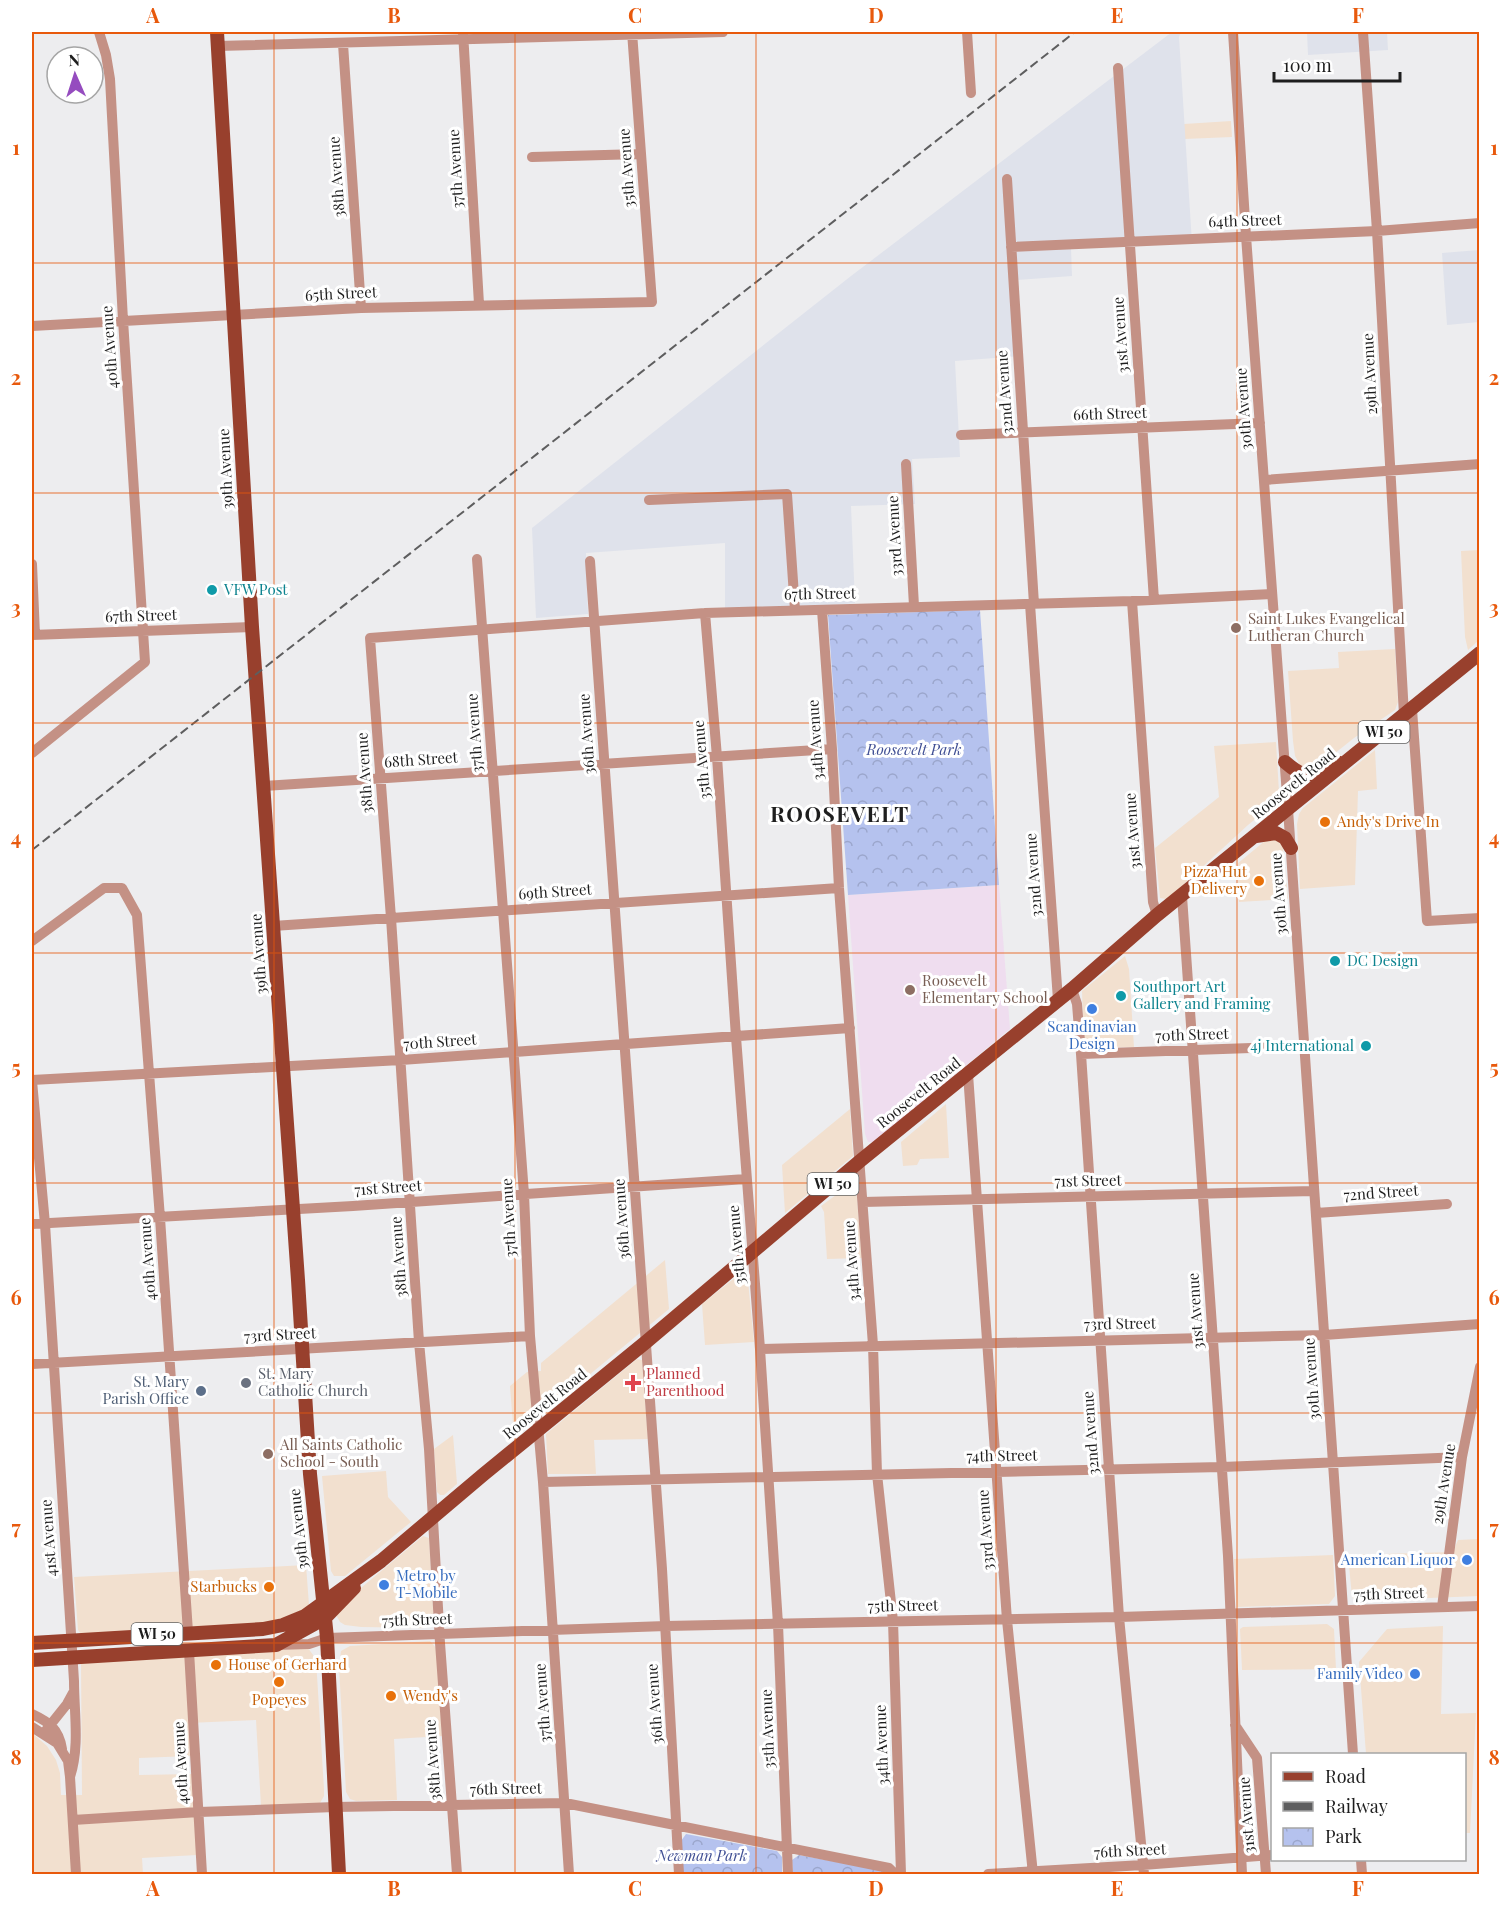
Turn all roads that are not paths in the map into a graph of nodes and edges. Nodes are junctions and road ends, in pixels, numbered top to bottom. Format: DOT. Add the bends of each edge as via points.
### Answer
graph roads {
  1 [pos="99,32"];
  2 [pos="723,32"];
  3 [pos="967,32"];
  4 [pos="1233,32"];
  5 [pos="1363,32"];
  6 [pos="632,33"];
  7 [pos="463,35"];
  8 [pos="217,39"];
  9 [pos="342,44"];
  10 [pos="1118,68"];
  11 [pos="971,93"];
  12 [pos="641,154"];
  13 [pos="532,158"];
  14 [pos="1007,179"];
  15 [pos="1479,223"];
  16 [pos="1377,231"];
  17 [pos="1246,236"];
  18 [pos="1129,241"];
  19 [pos="1011,247"];
  20 [pos="652,302"];
  21 [pos="479,304"];
  22 [pos="361,308"];
  23 [pos="233,315"];
  24 [pos="123,320"];
  25 [pos="32,326"];
  26 [pos="1260,423"];
  27 [pos="1143,429"];
  28 [pos="1023,432"];
  29 [pos="961,435"];
  30 [pos="906,464"];
  31 [pos="1479,464"];
  32 [pos="1390,471"];
  33 [pos="1264,480"];
  34 [pos="649,500"];
  35 [pos="477,559"];
  36 [pos="590,561"];
  37 [pos="32,564"];
  38 [pos="1272,594"];
  39 [pos="1154,600"];
  40 [pos="1132,601"];
  41 [pos="1032,604"];
  42 [pos="914,606"];
  43 [pos="795,610"];
  44 [pos="822,610"];
  45 [pos="705,613"];
  46 [pos="594,620"];
  47 [pos="252,627"];
  48 [pos="482,629"];
  49 [pos="143,632"];
  50 [pos="34,635"];
  51 [pos="370,638"];
  52 [pos="1479,653"];
  53 [pos="1408,712"];
  54 [pos="832,749"];
  55 [pos="32,753"];
  56 [pos="717,757"];
  57 [pos="1348,761"];
  58 [pos="1285,762"];
  59 [pos="604,764"];
  60 [pos="493,771"];
  61 [pos="380,778"];
  62 [pos="264,786"];
  63 [pos="1288,809"];
  64 [pos="1254,837"];
  65 [pos="1291,848"];
  66 [pos="839,888"];
  67 [pos="727,895"];
  68 [pos="1182,896"];
  69 [pos="614,902"];
  70 [pos="502,911"];
  71 [pos="1157,915"];
  72 [pos="391,918"];
  73 [pos="1479,918"];
  74 [pos="273,926"];
  75 [pos="32,941"];
  76 [pos="1072,989"];
  77 [pos="1058,1000"];
  78 [pos="850,1028"];
  79 [pos="736,1037"];
  80 [pos="625,1045"];
  81 [pos="1304,1046"];
  82 [pos="1192,1050"];
  83 [pos="514,1053"];
  84 [pos="1081,1054"];
  85 [pos="401,1060"];
  86 [pos="283,1067"];
  87 [pos="150,1073"];
  88 [pos="968,1074"];
  89 [pos="32,1080"];
  90 [pos="860,1161"];
  91 [pos="746,1179"];
  92 [pos="634,1186"];
  93 [pos="1314,1191"];
  94 [pos="524,1194"];
  95 [pos="1202,1194"];
  96 [pos="1090,1196"];
  97 [pos="976,1199"];
  98 [pos="411,1201"];
  99 [pos="863,1202"];
  100 [pos="1447,1204"];
  101 [pos="293,1209"];
  102 [pos="1316,1213"];
  103 [pos="160,1218"];
  104 [pos="32,1224"];
  105 [pos="45,1224"];
  106 [pos="753,1250"];
  107 [pos="1479,1324"];
  108 [pos="1324,1335"];
  109 [pos="530,1336"];
  110 [pos="1213,1337"];
  111 [pos="1100,1340"];
  112 [pos="419,1342"];
  113 [pos="646,1342"];
  114 [pos="987,1342"];
  115 [pos="873,1344"];
  116 [pos="302,1349"];
  117 [pos="760,1349"];
  118 [pos="169,1357"];
  119 [pos="53,1363"];
  120 [pos="32,1364"];
  121 [pos="1479,1367"];
  122 [pos="539,1430"];
  123 [pos="1462,1457"];
  124 [pos="1333,1461"];
  125 [pos="1222,1467"];
  126 [pos="1108,1469"];
  127 [pos="997,1472"];
  128 [pos="878,1474"];
  129 [pos="768,1476"];
  130 [pos="655,1479"];
  131 [pos="543,1482"];
  132 [pos="433,1519"];
  133 [pos="381,1561"];
  134 [pos="323,1603"];
  135 [pos="1479,1606"];
  136 [pos="1442,1608"];
  137 [pos="1344,1611"];
  138 [pos="1232,1614"];
  139 [pos="1119,1617"];
  140 [pos="325,1618"];
  141 [pos="1007,1620"];
  142 [pos="893,1621"];
  143 [pos="778,1624"];
  144 [pos="283,1625"];
  145 [pos="666,1626"];
  146 [pos="307,1628"];
  147 [pos="552,1630"];
  148 [pos="188,1632"];
  149 [pos="439,1634"];
  150 [pos="327,1638"];
  151 [pos="71,1641"];
  152 [pos="32,1643"];
  153 [pos="276,1645"];
  154 [pos="189,1651"];
  155 [pos="73,1657"];
  156 [pos="32,1660"];
  157 [pos="74,1689"];
  158 [pos="32,1714"];
  159 [pos="50,1724"];
  160 [pos="1234,1725"];
  161 [pos="32,1727"];
  162 [pos="43,1734"];
  163 [pos="62,1749"];
  164 [pos="1353,1753"];
  165 [pos="70,1777"];
  166 [pos="566,1803"];
  167 [pos="452,1806"];
  168 [pos="335,1808"];
  169 [pos="199,1812"];
  170 [pos="73,1820"];
  171 [pos="677,1826"];
  172 [pos="787,1848"];
  173 [pos="1269,1855"];
  174 [pos="1241,1858"];
  175 [pos="1144,1870"];
  176 [pos="1033,1873"];
  177 [pos="76,1875"];
  178 [pos="202,1875"];
  179 [pos="339,1875"];
  180 [pos="457,1875"];
  181 [pos="569,1875"];
  182 [pos="680,1875"];
  183 [pos="788,1875"];
  184 [pos="895,1875"];
  185 [pos="900,1875"];
  186 [pos="988,1875"];
  187 [pos="1242,1875"];
  188 [pos="1266,1875"];
  1 -- 24 [label="street, 40th Avenue" via="110,79"];
  2 -- 6 [label="street"];
  3 -- 11 [label="street"];
  4 -- 17 [label="street, 30th Avenue"];
  5 -- 16 [label="street, 29th Avenue"];
  6 -- 7 [label="street"];
  6 -- 12 [label="street, 35th Avenue"];
  7 -- 9 [label="street"];
  7 -- 21 [label="street, 37th Avenue"];
  8 -- 9 [label="street"];
  8 -- 23 [label="main road, 39th Avenue"];
  9 -- 22 [label="street, 38th Avenue"];
  10 -- 18 [label="street, 31st Avenue"];
  12 -- 13 [label="street"];
  12 -- 20 [label="street, 35th Avenue"];
  14 -- 19 [label="street, 32nd Avenue"];
  15 -- 16 [label="street, 64th Street"];
  16 -- 17 [label="street, 64th Street"];
  16 -- 32 [label="street, 29th Avenue"];
  17 -- 18 [label="street, 64th Street"];
  17 -- 26 [label="street, 30th Avenue"];
  18 -- 19 [label="street, 64th Street"];
  18 -- 27 [label="street, 31st Avenue"];
  19 -- 28 [label="street, 32nd Avenue"];
  20 -- 21 [label="street, 65th Street"];
  21 -- 22 [label="street, 65th Street"];
  22 -- 23 [label="street, 65th Street"];
  23 -- 24 [label="street, 65th Street"];
  23 -- 47 [label="main road, 39th Avenue"];
  24 -- 25 [label="street, 65th Street"];
  24 -- 49 [label="street, 40th Avenue"];
  26 -- 27 [label="street, 66th Street"];
  26 -- 33 [label="street, 30th Avenue"];
  27 -- 28 [label="street, 66th Street"];
  27 -- 39 [label="street, 31st Avenue"];
  28 -- 29 [label="street, 66th Street"];
  28 -- 41 [label="street, 32nd Avenue"];
  30 -- 42 [label="street, 33rd Avenue"];
  31 -- 32 [label="street"];
  32 -- 33 [label="street"];
  32 -- 53 [label="street, 29th Avenue"];
  33 -- 38 [label="street, 30th Avenue"];
  34 -- 43 [label="street" via="787,494"];
  35 -- 48 [label="street, 37th Avenue"];
  36 -- 46 [label="street, 36th Avenue"];
  37 -- 50 [label="street"];
  38 -- 39 [label="street, 67th Street"];
  38 -- 58 [label="street, 30th Avenue"];
  39 -- 40 [label="street, 67th Street"];
  40 -- 41 [label="street, 67th Street"];
  40 -- 71 [label="street, 31st Avenue"];
  41 -- 42 [label="street, 67th Street"];
  41 -- 77 [label="street, 32nd Avenue"];
  42 -- 44 [label="street, 67th Street"];
  43 -- 44 [label="street, 67th Street"];
  43 -- 45 [label="street, 67th Street"];
  44 -- 54 [label="street, 34th Avenue"];
  45 -- 46 [label="street, 67th Street"];
  45 -- 56 [label="street, 35th Avenue"];
  46 -- 48 [label="street, 67th Street"];
  46 -- 59 [label="street, 36th Avenue"];
  47 -- 49 [label="street, 67th Street"];
  47 -- 62 [label="main road, 39th Avenue"];
  48 -- 51 [label="street, 67th Street"];
  48 -- 60 [label="street, 37th Avenue"];
  49 -- 50 [label="street, 67th Street"];
  49 -- 55 [label="street, 40th Avenue" via="145,662"];
  51 -- 61 [label="street, 38th Avenue"];
  52 -- 53 [label="main road, Roosevelt Road / WI 50"];
  53 -- 57 [label="main road, Roosevelt Road / WI 50"];
  53 -- 73 [label="street, 29th Avenue" via="1427,921"];
  54 -- 56 [label="street, 68th Street"];
  54 -- 66 [label="street, 34th Avenue"];
  56 -- 59 [label="street, 68th Street"];
  56 -- 67 [label="street, 35th Avenue"];
  57 -- 58 [label="main road" via="1307,775 1296,772"];
  57 -- 63 [label="main road, Roosevelt Road / WI 50"];
  58 -- 63 [label="street, 30th Avenue"];
  59 -- 60 [label="street, 68th Street"];
  59 -- 69 [label="street, 36th Avenue"];
  60 -- 61 [label="street, 68th Street"];
  60 -- 70 [label="street, 37th Avenue"];
  61 -- 62 [label="street, 68th Street"];
  61 -- 72 [label="street, 38th Avenue"];
  62 -- 74 [label="main road, 39th Avenue"];
  63 -- 64 [label="main road, Roosevelt Road / WI 50"];
  63 -- 65 [label="street, 30th Avenue"];
  64 -- 65 [label="main road" via="1276,833"];
  64 -- 68 [label="main road, Roosevelt Road / WI 50"];
  65 -- 81 [label="street, 30th Avenue"];
  66 -- 67 [label="street, 69th Street"];
  66 -- 78 [label="street, 34th Avenue"];
  67 -- 69 [label="street, 69th Street"];
  67 -- 79 [label="street, 35th Avenue"];
  68 -- 71 [label="main road, Roosevelt Road / WI 50"];
  68 -- 82 [label="street, 31st Avenue"];
  69 -- 70 [label="street, 69th Street"];
  69 -- 80 [label="street, 36th Avenue"];
  70 -- 72 [label="street, 69th Street"];
  70 -- 83 [label="street, 37th Avenue"];
  71 -- 76 [label="main road, Roosevelt Road / WI 50"];
  72 -- 74 [label="street, 69th Street"];
  72 -- 85 [label="street, 38th Avenue"];
  74 -- 86 [label="main road, 39th Avenue"];
  75 -- 87 [label="street, 40th Avenue" via="104,888 122,888 137,915"];
  76 -- 77 [label="main road, Roosevelt Road / WI 50"];
  76 -- 84 [label="street, 32nd Avenue"];
  77 -- 88 [label="main road, Roosevelt Road / WI 50"];
  78 -- 79 [label="street, 70th Street"];
  78 -- 90 [label="street, 34th Avenue"];
  79 -- 80 [label="street, 70th Street"];
  79 -- 91 [label="street, 35th Avenue"];
  80 -- 83 [label="street, 70th Street"];
  80 -- 92 [label="street, 36th Avenue"];
  81 -- 82 [label="street, 70th Street"];
  81 -- 93 [label="street, 30th Avenue"];
  82 -- 84 [label="street, 70th Street"];
  82 -- 95 [label="street, 31st Avenue"];
  83 -- 85 [label="street, 70th Street"];
  83 -- 94 [label="street, 37th Avenue"];
  84 -- 96 [label="street, 32nd Avenue"];
  85 -- 86 [label="street, 70th Street"];
  85 -- 98 [label="street, 38th Avenue"];
  86 -- 87 [label="street, 70th Street"];
  86 -- 101 [label="main road, 39th Avenue"];
  87 -- 89 [label="street, 70th Street"];
  87 -- 103 [label="street, 40th Avenue"];
  88 -- 90 [label="main road, Roosevelt Road / WI 50"];
  88 -- 97 [label="street, 33rd Avenue"];
  89 -- 105 [label="street, 41st Avenue"];
  90 -- 99 [label="street, 34th Avenue"];
  90 -- 106 [label="main road, Roosevelt Road / WI 50"];
  91 -- 92 [label="street, 71st Street"];
  91 -- 106 [label="street, 35th Avenue"];
  92 -- 94 [label="street, 71st Street"];
  92 -- 113 [label="street, 36th Avenue"];
  93 -- 95 [label="street, 71st Street"];
  93 -- 102 [label="street, 30th Avenue"];
  94 -- 98 [label="street, 71st Street"];
  94 -- 109 [label="street, 37th Avenue"];
  95 -- 96 [label="street, 71st Street"];
  95 -- 110 [label="street, 31st Avenue"];
  96 -- 97 [label="street, 71st Street"];
  96 -- 111 [label="street, 32nd Avenue"];
  97 -- 99 [label="street, 71st Street"];
  97 -- 114 [label="street, 33rd Avenue"];
  98 -- 101 [label="street, 71st Street"];
  98 -- 112 [label="street, 38th Avenue"];
  99 -- 115 [label="street, 34th Avenue"];
  100 -- 102 [label="street, 72nd Street"];
  101 -- 103 [label="street, 71st Street"];
  101 -- 116 [label="main road, 39th Avenue"];
  102 -- 108 [label="street, 30th Avenue"];
  103 -- 105 [label="street, 71st Street"];
  103 -- 118 [label="street, 40th Avenue"];
  104 -- 105 [label="street, 71st Street"];
  105 -- 119 [label="street, 41st Avenue"];
  106 -- 113 [label="main road, Roosevelt Road / WI 50"];
  106 -- 117 [label="street, 35th Avenue"];
  107 -- 108 [label="street, 73rd Street"];
  108 -- 110 [label="street, 73rd Street"];
  108 -- 124 [label="street, 30th Avenue"];
  109 -- 112 [label="street, 73rd Street"];
  109 -- 122 [label="street, 37th Avenue"];
  110 -- 111 [label="street, 73rd Street"];
  110 -- 125 [label="street, 31st Avenue"];
  111 -- 114 [label="street, 73rd Street"];
  111 -- 126 [label="street, 32nd Avenue"];
  112 -- 116 [label="street, 73rd Street"];
  112 -- 132 [label="street, 38th Avenue"];
  113 -- 122 [label="main road, Roosevelt Road / WI 50"];
  113 -- 130 [label="street, 36th Avenue"];
  114 -- 115 [label="street, 73rd Street"];
  114 -- 127 [label="street, 33rd Avenue"];
  115 -- 117 [label="street, 73rd Street"];
  115 -- 128 [label="street, 34th Avenue"];
  116 -- 118 [label="street, 73rd Street"];
  116 -- 134 [label="main road, 39th Avenue"];
  117 -- 129 [label="street, 35th Avenue"];
  118 -- 119 [label="street, 73rd Street"];
  118 -- 148 [label="street, 40th Avenue"];
  119 -- 120 [label="street, 73rd Street"];
  119 -- 151 [label="street, 41st Avenue"];
  121 -- 123 [label="street, 29th Avenue"];
  122 -- 131 [label="street, 37th Avenue"];
  122 -- 132 [label="main road, Roosevelt Road / WI 50"];
  123 -- 124 [label="street, 74th Street"];
  123 -- 136 [label="street, 29th Avenue"];
  124 -- 125 [label="street, 74th Street"];
  124 -- 137 [label="street, 30th Avenue"];
  125 -- 126 [label="street, 74th Street"];
  125 -- 138 [label="street, 31st Avenue"];
  126 -- 127 [label="street, 74th Street"];
  126 -- 139 [label="street, 32nd Avenue"];
  127 -- 128 [label="street, 74th Street"];
  127 -- 141 [label="street, 33rd Avenue"];
  128 -- 129 [label="street, 74th Street"];
  128 -- 142 [label="street, 34th Avenue"];
  129 -- 130 [label="street, 74th Street"];
  129 -- 143 [label="street, 35th Avenue"];
  130 -- 131 [label="street, 74th Street"];
  130 -- 145 [label="street, 36th Avenue"];
  131 -- 147 [label="street, 37th Avenue"];
  132 -- 133 [label="main road, Roosevelt Road / WI 50"];
  132 -- 149 [label="street, 38th Avenue"];
  133 -- 134 [label="main road, WI 50"];
  133 -- 140 [label="main road, WI 50"];
  134 -- 140 [label="main road, 39th Avenue"];
  134 -- 144 [label="main road, WI 50"];
  135 -- 136 [label="street, 75th Street"];
  136 -- 137 [label="street, 75th Street"];
  137 -- 138 [label="street, 75th Street"];
  137 -- 164 [label="street, 30th Avenue"];
  138 -- 139 [label="street, 75th Street"];
  138 -- 160 [label="street, 31st Avenue"];
  139 -- 141 [label="street, 75th Street"];
  139 -- 175 [label="street, 32nd Avenue"];
  140 -- 146 [label="main road, WI 50"];
  140 -- 150 [label="main road, 39th Avenue"];
  141 -- 142 [label="street, 75th Street"];
  141 -- 176 [label="street, 33rd Avenue"];
  142 -- 143 [label="street, 75th Street"];
  142 -- 185 [label="street, 34th Avenue"];
  143 -- 145 [label="street, 75th Street"];
  143 -- 172 [label="street, 35th Avenue"];
  144 -- 146 [label="street, 75th Street"];
  144 -- 148 [label="main road, WI 50"];
  145 -- 147 [label="street, 75th Street"];
  145 -- 171 [label="street, 36th Avenue"];
  146 -- 150 [label="street, 75th Street"];
  146 -- 153 [label="main road, WI 50"];
  147 -- 149 [label="street, 75th Street"];
  147 -- 166 [label="street, 37th Avenue"];
  148 -- 151 [label="main road, WI 50"];
  149 -- 150 [label="street, 75th Street"];
  149 -- 167 [label="street, 38th Avenue"];
  150 -- 153 [label="street, 75th Street" via="309,1644"];
  150 -- 168 [label="main road, 39th Avenue"];
  151 -- 152 [label="main road, WI 50"];
  151 -- 155 [label="street, 41st Avenue"];
  153 -- 154 [label="main road, WI 50"];
  154 -- 155 [label="main road, WI 50"];
  154 -- 169 [label="street, 40th Avenue"];
  155 -- 156 [label="main road, WI 50"];
  155 -- 157 [label="street, 41st Avenue"];
  157 -- 159 [label="street"];
  157 -- 165 [label="street, 41st Avenue" via="76,1749"];
  158 -- 159 [label="street"];
  159 -- 162 [label="street"];
  159 -- 163 [label="street" via="58,1733"];
  160 -- 173 [label="street, 31st Avenue" via="1257,1758"];
  160 -- 174 [label="street, 31st Avenue"];
  161 -- 162 [label="street"];
  162 -- 163 [label="street"];
  163 -- 165 [label="street"];
  165 -- 170 [label="street"];
  166 -- 167 [label="street, 76th Street"];
  166 -- 171 [label="street, 76th Street"];
  166 -- 181 [label="street, 37th Avenue"];
  167 -- 168 [label="street, 76th Street"];
  167 -- 180 [label="street, 38th Avenue"];
  168 -- 169 [label="street, 76th Street"];
  168 -- 179 [label="main road, 39th Avenue"];
  169 -- 170 [label="street, 76th Street"];
  169 -- 178 [label="street, 40th Avenue"];
  170 -- 177 [label="street"];
  171 -- 172 [label="street, 76th Street"];
  171 -- 182 [label="street, 36th Avenue"];
  172 -- 183 [label="street, 35th Avenue"];
  172 -- 184 [label="street, 76th Street" via="890,1868"];
  173 -- 174 [label="street, 76th Street"];
  173 -- 188 [label="street, 31st Avenue"];
  174 -- 175 [label="street, 76th Street"];
  174 -- 187 [label="street, 31st Avenue"];
  175 -- 176 [label="street, 76th Street"];
  176 -- 186 [label="street, 76th Street"];
}
